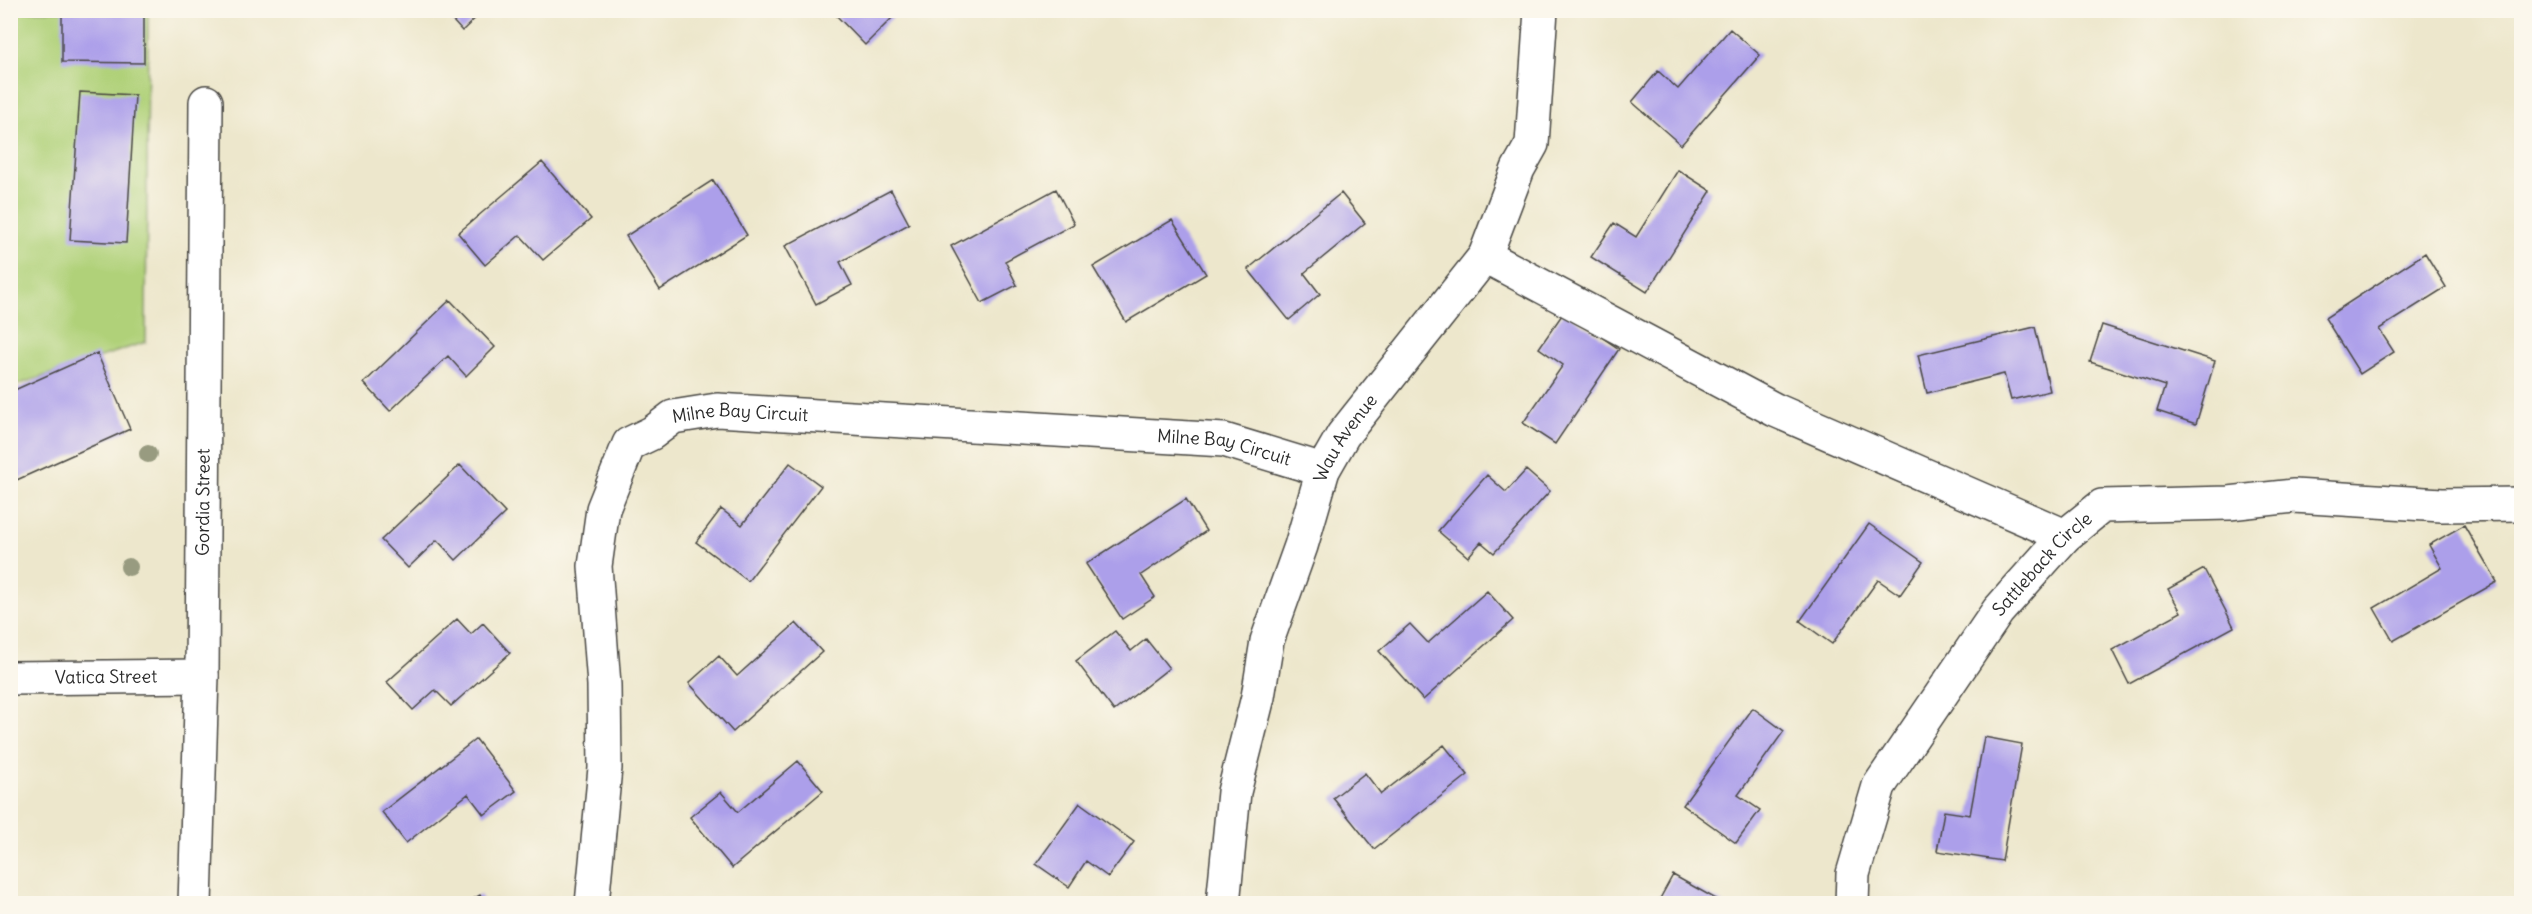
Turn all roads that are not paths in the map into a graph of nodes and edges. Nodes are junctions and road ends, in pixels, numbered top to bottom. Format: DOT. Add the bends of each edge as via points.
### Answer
graph roads {
  1 [pos="1541,10"];
  2 [pos="207,102"];
  3 [pos="1485,256"];
  4 [pos="1323,470"];
  5 [pos="2522,504"];
  6 [pos="2065,536"];
  7 [pos="202,676"];
  8 [pos="10,678"];
  9 [pos="195,903"];
  10 [pos="592,903"];
  11 [pos="1223,903"];
  12 [pos="1852,903"];
  1 -- 3 [label="street, Wau Avenue" via="1532,144 1518,169"];
  2 -- 7 [label="street, Gordia Street"];
  3 -- 4 [label="street, Wau Avenue" via="1343,435"];
  3 -- 6 [label="street" via="1775,410"];
  4 -- 10 [label="street, Milne Bay Circuit" via="1224,440 717,410 673,417 629,444 603,509 595,566 604,685 605,768"];
  4 -- 11 [label="street, Wau Avenue" via="1267,641 1258,697 1234,792"];
  5 -- 6 [label="street, Sattleback Circle" via="2442,505 2294,496 2229,503 2102,506"];
  6 -- 12 [label="street, Sattleback Circle" via="1998,611 1879,786 1853,874"];
  7 -- 8 [label="street, Vatica Street"];
  7 -- 9 [label="street, Gordia Street"];
}
